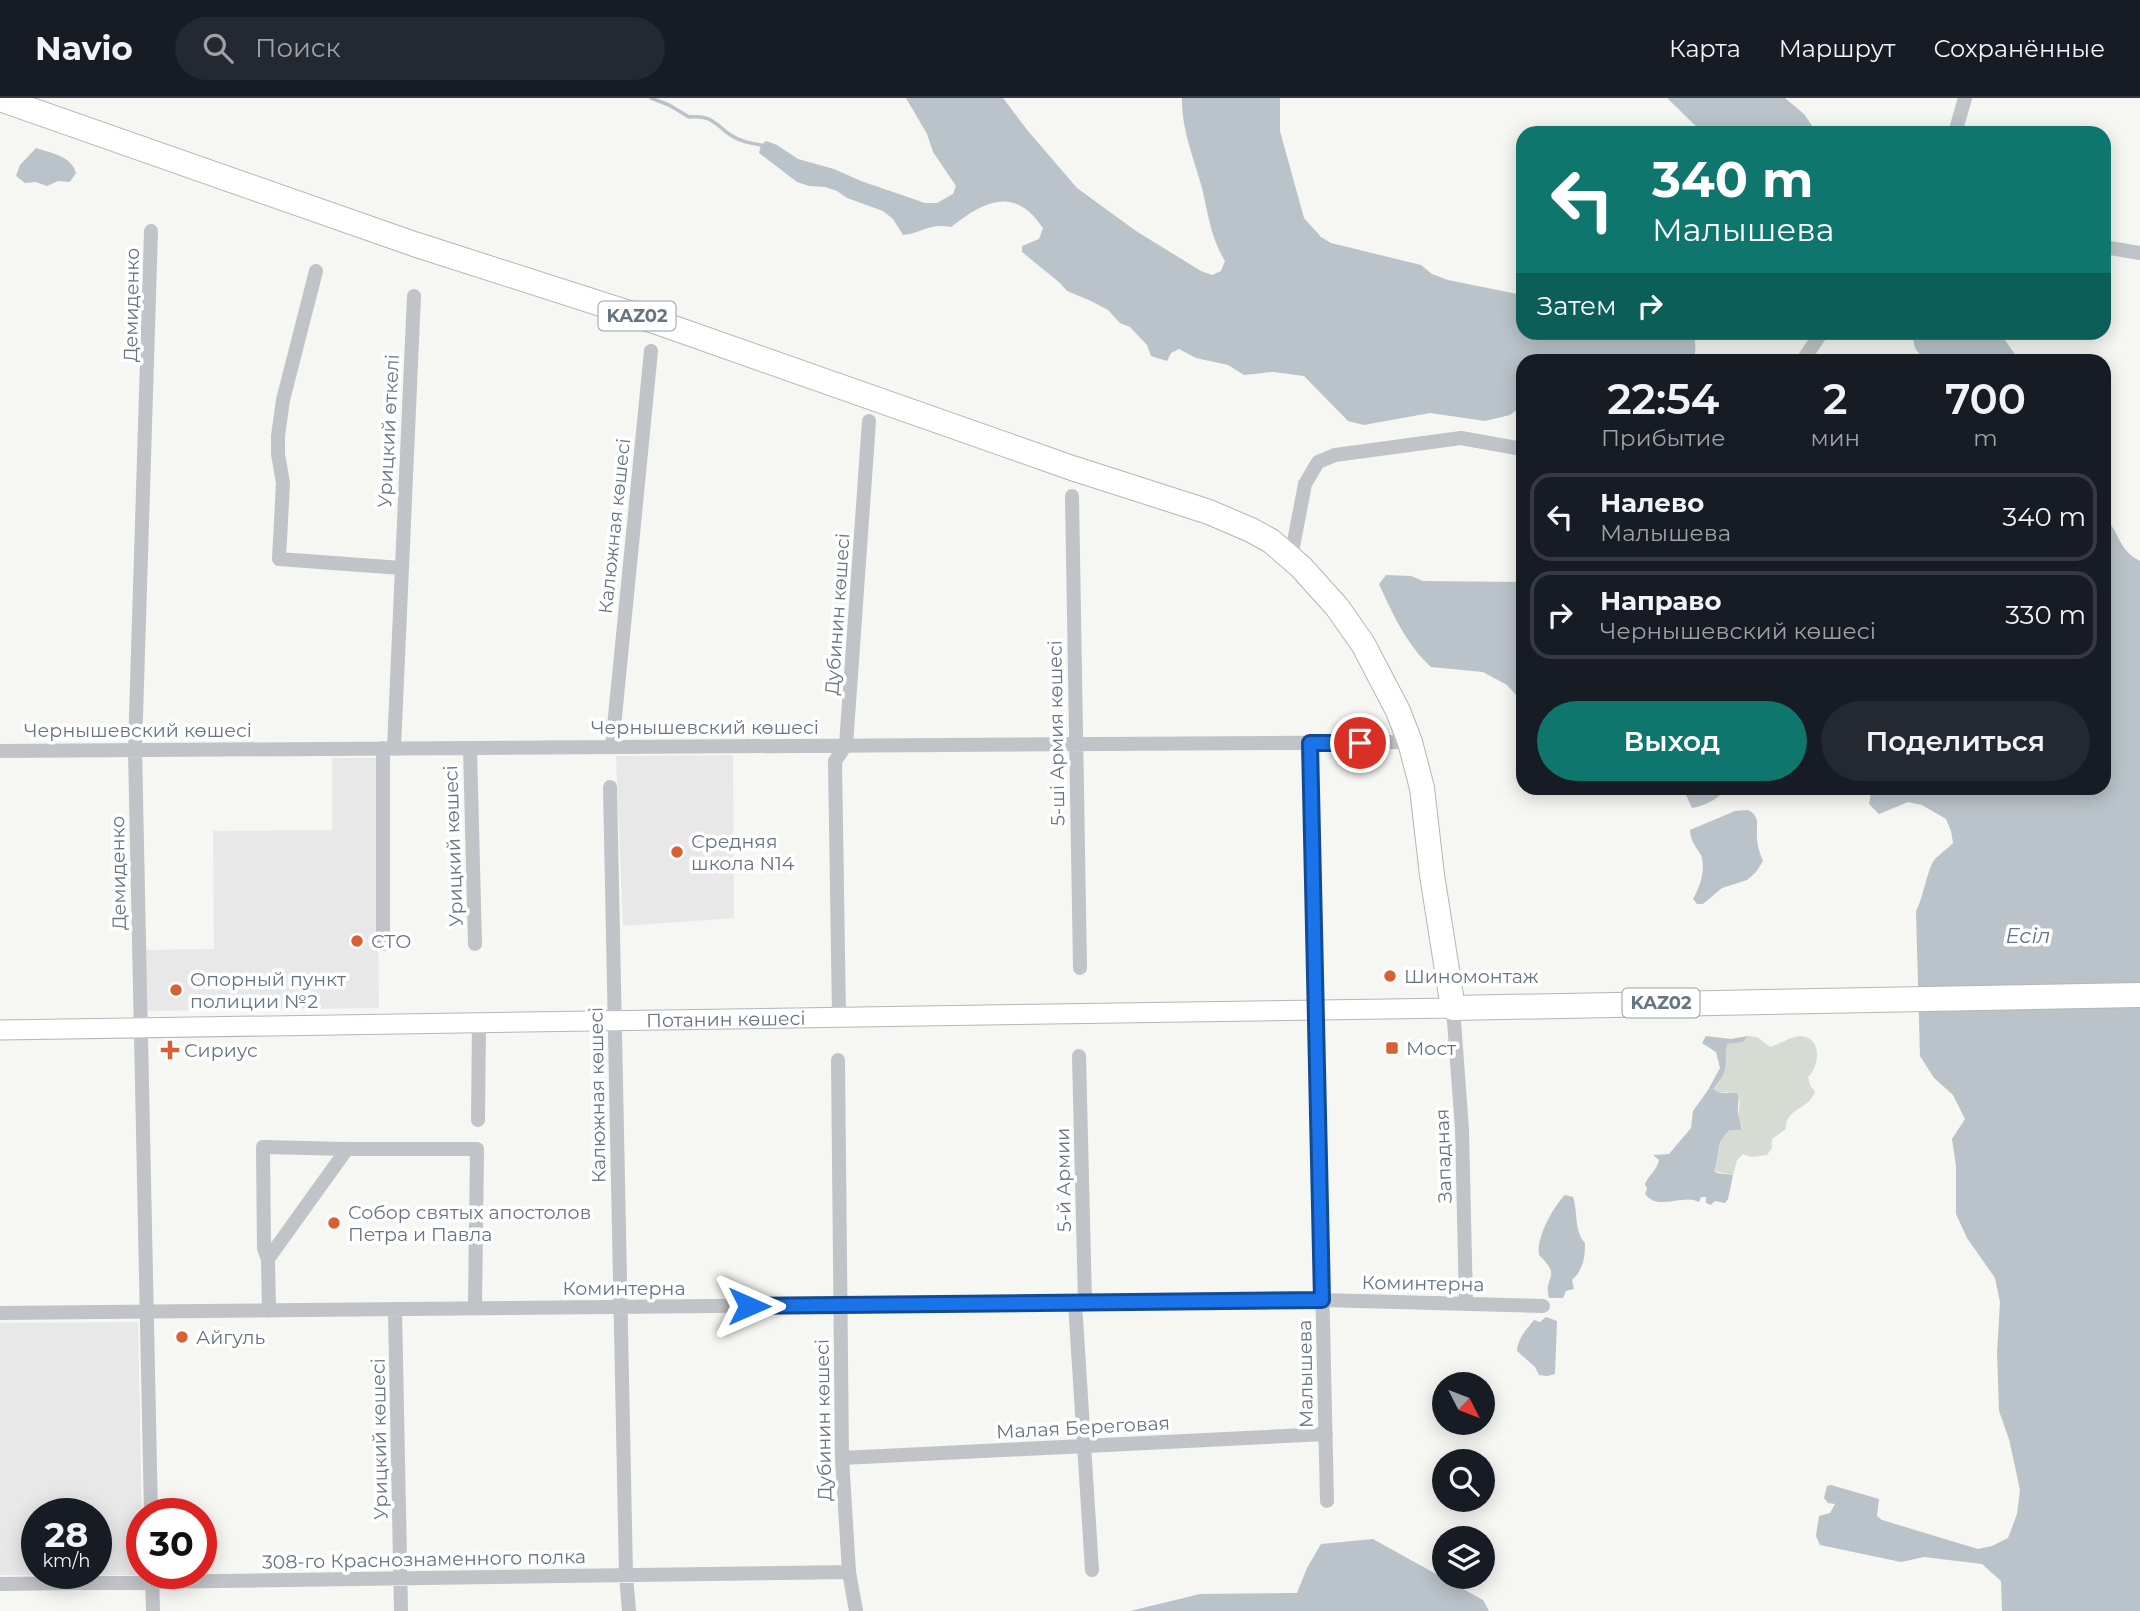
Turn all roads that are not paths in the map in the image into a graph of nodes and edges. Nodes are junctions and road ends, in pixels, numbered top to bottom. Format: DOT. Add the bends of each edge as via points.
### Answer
graph roads {
  1 [pos="1965,98"];
  2 [pos="0,99"];
  3 [pos="1957,126"];
  4 [pos="151,231"];
  5 [pos="2111,248"];
  6 [pos="2140,253"];
  7 [pos="316,271"];
  8 [pos="414,296"];
  9 [pos="650,351"];
  10 [pos="869,421"];
  11 [pos="1516,448"];
  12 [pos="1072,496"];
  13 [pos="1291,557"];
  14 [pos="401,568"];
  15 [pos="1410,742"];
  16 [pos="1310,743"];
  17 [pos="1076,744"];
  18 [pos="846,745"];
  19 [pos="612,747"];
  20 [pos="388,748"];
  21 [pos="470,748"];
  22 [pos="135,749"];
  23 [pos="0,751"];
  24 [pos="610,788"];
  25 [pos="383,944"];
  26 [pos="475,944"];
  27 [pos="1080,968"];
  28 [pos="2140,995"];
  29 [pos="1453,1008"];
  30 [pos="1315,1009"];
  31 [pos="839,1017"];
  32 [pos="615,1019"];
  33 [pos="479,1023"];
  34 [pos="140,1027"];
  35 [pos="0,1030"];
  36 [pos="1079,1056"];
  37 [pos="838,1060"];
  38 [pos="478,1121"];
  39 [pos="347,1149"];
  40 [pos="268,1259"];
  41 [pos="1322,1300"];
  42 [pos="1080,1302"];
  43 [pos="1466,1304"];
  44 [pos="840,1305"];
  45 [pos="1543,1306"];
  46 [pos="621,1307"];
  47 [pos="475,1308"];
  48 [pos="396,1309"];
  49 [pos="269,1311"];
  50 [pos="146,1312"];
  51 [pos="0,1313"];
  52 [pos="1326,1434"];
  53 [pos="1084,1446"];
  54 [pos="842,1458"];
  55 [pos="151,1498"];
  56 [pos="1327,1501"];
  57 [pos="1092,1570"];
  58 [pos="849,1572"];
  59 [pos="626,1575"];
  60 [pos="217,1578"];
  61 [pos="126,1579"];
  62 [pos="400,1579"];
  63 [pos="0,1584"];
  64 [pos="152,1589"];
  65 [pos="153,1611"];
  66 [pos="401,1611"];
  67 [pos="629,1611"];
  68 [pos="856,1611"];
  1 -- 3 [label="street"];
  2 -- 13 [label="highway, KAZ02" via="1209,512 1251,530"];
  4 -- 22 [label="street, Демиденко"];
  5 -- 6 [label="street"];
  7 -- 14 [label="street" via="281,418 279,559"];
  8 -- 14 [label="street, Урицкий өткелі"];
  9 -- 19 [label="street, Калюжная көшесі"];
  10 -- 18 [label="street, Дубинин көшесі"];
  11 -- 13 [label="street" via="1461,438 1335,454 1318,462 1305,484"];
  12 -- 17 [label="street, 5-ші Армия көшесі"];
  13 -- 15 [label="highway, KAZ02" via="1337,607 1363,644"];
  14 -- 20 [label="street, Урицкий өткелі"];
  15 -- 16 [label="street, Чернышевский көшесі"];
  15 -- 29 [label="highway, KAZ02" via="1422,788"];
  16 -- 17 [label="street, Чернышевский көшесі"];
  16 -- 30 [label="street, Малышева"];
  17 -- 18 [label="street, Чернышевский көшесі"];
  17 -- 27 [label="street, 5-ші Армия көшесі"];
  18 -- 19 [label="street, Чернышевский көшесі"];
  18 -- 31 [label="street, Дубинин көшесі" via="835,761"];
  19 -- 21 [label="street, Чернышевский көшесі"];
  20 -- 21 [label="street, Чернышевский көшесі"];
  20 -- 22 [label="street, Чернышевский көшесі"];
  20 -- 25 [label="street, Урицкий өткелі"];
  21 -- 26 [label="street, Урицкий көшесі"];
  22 -- 23 [label="street, Чернышевский көшесі"];
  22 -- 34 [label="street, Демиденко"];
  24 -- 32 [label="street, Калюжная көшесі"];
  28 -- 29 [label="highway, KAZ02"];
  29 -- 30 [label="main road, Потанин көшесі"];
  29 -- 43 [label="street, Западная" via="1462,1129"];
  30 -- 31 [label="main road, Потанин көшесі"];
  30 -- 41 [label="street, Малышева"];
  31 -- 32 [label="main road, Потанин көшесі"];
  32 -- 33 [label="main road, Потанин көшесі"];
  32 -- 46 [label="street, Калюжная көшесі"];
  33 -- 34 [label="main road, Потанин көшесі"];
  33 -- 38 [label="street"];
  34 -- 35 [label="main road, Потанин көшесі"];
  34 -- 50 [label="street, Демиденко"];
  36 -- 42 [label="street, 5-й Армии"];
  37 -- 44 [label="street, Дубинин көшесі"];
  39 -- 40 [label="street"];
  39 -- 40 [label="street" via="263,1147 264,1248"];
  39 -- 47 [label="street" via="477,1149"];
  40 -- 49 [label="street"];
  41 -- 42 [label="street, Коминтерна"];
  41 -- 43 [label="street, Коминтерна"];
  41 -- 52 [label="street, Малышева"];
  42 -- 44 [label="street, Коминтерна"];
  42 -- 53 [label="street, 5-й Армии"];
  43 -- 45 [label="street, Коминтерна"];
  44 -- 46 [label="street, Коминтерна"];
  44 -- 54 [label="street, Дубинин көшесі"];
  46 -- 47 [label="street, Коминтерна"];
  46 -- 59 [label="street, Калюжная көшесі"];
  47 -- 48 [label="street, Коминтерна"];
  48 -- 49 [label="street, Коминтерна"];
  48 -- 62 [label="street, Урицкий көшесі"];
  49 -- 50 [label="street, Коминтерна"];
  50 -- 51 [label="street, Коминтерна"];
  50 -- 55 [label="street, Демиденко"];
  52 -- 53 [label="street, Малая Береговая"];
  52 -- 56 [label="street, Малышева"];
  53 -- 54 [label="street, Малая Береговая"];
  53 -- 57 [label="street, 5-й Армии"];
  54 -- 58 [label="street, Дубинин көшесі"];
  58 -- 59 [label="street, 308-го Краснознаменного полка"];
  58 -- 68 [label="street, Дубинин көшесі"];
  59 -- 62 [label="street, 308-го Краснознаменного полка"];
  59 -- 67 [label="street, Калюжная көшесі"];
  60 -- 62 [label="street, 308-го Краснознаменного полка"];
  61 -- 63 [label="street, 308-го Краснознаменного полка"];
  62 -- 66 [label="street, Урицкий көшесі"];
  64 -- 65 [label="street"];
}
